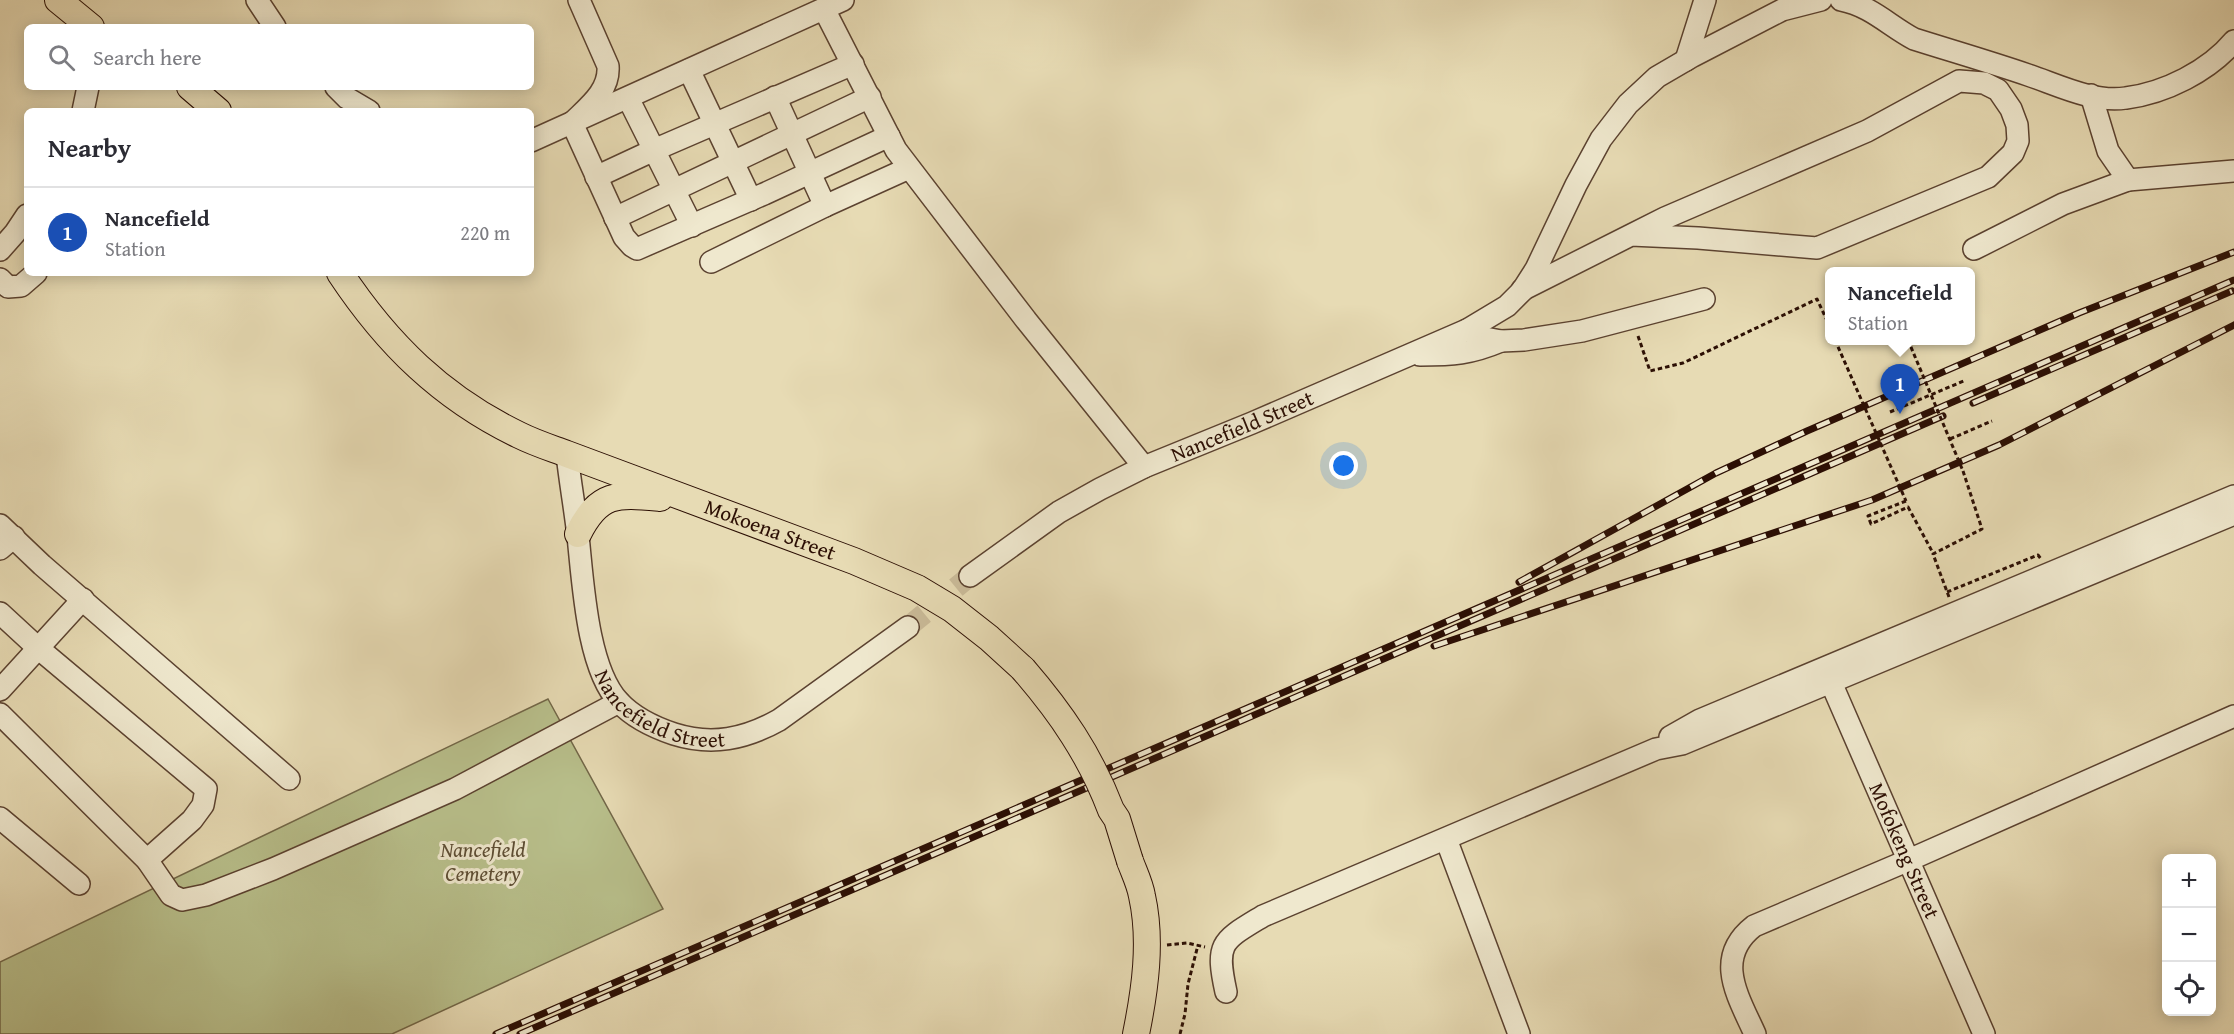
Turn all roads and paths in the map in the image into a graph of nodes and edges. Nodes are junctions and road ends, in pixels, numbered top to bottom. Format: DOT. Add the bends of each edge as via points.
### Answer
graph roads {
  1 [pos="58,0"];
  2 [pos="257,0"];
  3 [pos="579,0"];
  4 [pos="843,0"];
  5 [pos="1706,0"];
  6 [pos="1821,0"];
  7 [pos="1841,0"];
  8 [pos="824,9"];
  9 [pos="87,24"];
  10 [pos="273,24"];
  11 [pos="2234,40"];
  12 [pos="1686,60"];
  13 [pos="853,64"];
  14 [pos="689,70"];
  15 [pos="87,90"];
  16 [pos="194,90"];
  17 [pos="339,90"];
  18 [pos="2091,95"];
  19 [pos="775,97"];
  20 [pos="870,97"];
  21 [pos="628,98"];
  22 [pos="84,108"];
  23 [pos="214,108"];
  24 [pos="364,108"];
  25 [pos="572,123"];
  26 [pos="715,123"];
  27 [pos="794,135"];
  28 [pos="889,136"];
  29 [pos="534,140"];
  30 [pos="654,150"];
  31 [pos="734,162"];
  32 [pos="909,168"];
  33 [pos="2234,171"];
  34 [pos="809,173"];
  35 [pos="596,177"];
  36 [pos="2128,180"];
  37 [pos="674,189"];
  38 [pos="751,200"];
  39 [pos="825,206"];
  40 [pos="615,218"];
  41 [pos="24,220"];
  42 [pos="692,226"];
  43 [pos="1631,235"];
  44 [pos="1974,249"];
  45 [pos="0,250"];
  46 [pos="711,262"];
  47 [pos="33,276"];
  48 [pos="342,276"];
  49 [pos="0,279"];
  50 [pos="1522,291"];
  51 [pos="1704,299"];
  52 [pos="1825,315"];
  53 [pos="1631,318"];
  54 [pos="1467,330"];
  55 [pos="1501,341"];
  56 [pos="1838,345"];
  57 [pos="1910,345"];
  58 [pos="1410,355"];
  59 [pos="1966,380"];
  60 [pos="1930,394"];
  61 [pos="1890,412"];
  62 [pos="1992,421"];
  63 [pos="1950,440"];
  64 [pos="567,454"];
  65 [pos="1144,467"];
  66 [pos="2234,496"];
  67 [pos="688,500"];
  68 [pos="2234,514"];
  69 [pos="578,534"];
  70 [pos="5,537"];
  71 [pos="1933,554"];
  72 [pos="970,576"];
  73 [pos="83,599"];
  74 [pos="0,613"];
  75 [pos="1955,613"];
  76 [pos="908,627"];
  77 [pos="38,648"];
  78 [pos="1828,675"];
  79 [pos="0,690"];
  80 [pos="619,702"];
  81 [pos="0,714"];
  82 [pos="2234,716"];
  83 [pos="289,779"];
  84 [pos="0,818"];
  85 [pos="1446,838"];
  86 [pos="147,860"];
  87 [pos="1910,860"];
  88 [pos="79,884"];
  89 [pos="1135,896"];
  90 [pos="1157,946"];
  91 [pos="1226,992"];
  92 [pos="1119,1034"];
  93 [pos="1136,1034"];
  94 [pos="1180,1034"];
  95 [pos="1519,1034"];
  96 [pos="1755,1034"];
  97 [pos="1984,1034"];
  1 -- 9 [label="main road"];
  2 -- 10 [label="street"];
  3 -- 25 [label="street" via="609,74 600,93"];
  4 -- 8 [label="street"];
  5 -- 12 [label="street"];
  6 -- 12 [label="street" via="1782,10"];
  7 -- 18 [label="street" via="1873,11 1914,39"];
  8 -- 13 [label="street"];
  8 -- 14 [label="street"];
  11 -- 18 [label="street" via="2208,65 2154,91 2126,99"];
  12 -- 50 [label="street" via="1657,77 1628,104 1601,139"];
  13 -- 19 [label="street"];
  13 -- 20 [label="street"];
  14 -- 21 [label="street"];
  14 -- 26 [label="street"];
  15 -- 22 [label="street"];
  16 -- 23 [label="main road"];
  17 -- 24 [label="street"];
  18 -- 36 [label="street" via="2108,151"];
  19 -- 26 [label="street"];
  19 -- 27 [label="street"];
  20 -- 27 [label="street"];
  20 -- 28 [label="street"];
  21 -- 25 [label="street"];
  21 -- 30 [label="street"];
  25 -- 29 [label="street"];
  25 -- 35 [label="street"];
  26 -- 30 [label="street"];
  26 -- 31 [label="street"];
  27 -- 31 [label="street"];
  27 -- 34 [label="street"];
  28 -- 32 [label="street"];
  28 -- 34 [label="street"];
  30 -- 35 [label="street"];
  30 -- 37 [label="street"];
  31 -- 37 [label="street"];
  31 -- 38 [label="street"];
  32 -- 39 [label="street"];
  32 -- 65 [label="street"];
  33 -- 36 [label="street"];
  34 -- 38 [label="street"];
  34 -- 39 [label="street"];
  35 -- 40 [label="street"];
  36 -- 44 [label="street" via="2063,204"];
  37 -- 40 [label="street"];
  37 -- 42 [label="street"];
  38 -- 42 [label="street"];
  39 -- 46 [label="street"];
  40 -- 42 [label="street" via="628,242 637,249"];
  41 -- 45 [label="street"];
  43 -- 43 [label="street" via="1866,131 1959,81 1984,83 1998,90 2017,125 2018,141 2013,153 1988,177 1817,248"];
  43 -- 50 [label="street"];
  47 -- 49 [label="street" via="21,286 9,287"];
  48 -- 64 [label="main road, Mokoena Street" via="392,342 425,374 492,421"];
  50 -- 54 [label="street, Nancefield Street" via="1507,306"];
  51 -- 53 [label="street"];
  52 -- 53 [label="path" via="1818,299 1683,363 1650,371"];
  53 -- 55 [label="street" via="1582,331"];
  54 -- 55 [label="street"];
  54 -- 58 [label="street, Nancefield Street"];
  55 -- 58 [label="street" via="1459,355"];
  56 -- 71 [label="path, bridge" via="1906,501 1868,516 1871,524 1908,507"];
  57 -- 60 [label="path, bridge"];
  58 -- 65 [label="street, Nancefield Street"];
  59 -- 60 [label="path"];
  60 -- 61 [label="path"];
  60 -- 63 [label="path, bridge"];
  62 -- 63 [label="path"];
  63 -- 71 [label="path, bridge" via="1982,529"];
  64 -- 67 [label="main road, Mokoena Street"];
  64 -- 69 [label="street, Nancefield Street"];
  65 -- 72 [label="street, Nancefield Street" via="1059,512"];
  66 -- 75 [label="street"];
  67 -- 69 [label="main road" via="634,496 609,499 596,506"];
  67 -- 89 [label="main road, Mokoena Street, bridge" via="917,588 989,638 1055,706 1081,745 1118,819"];
  68 -- 78 [label="street"];
  69 -- 80 [label="street, Nancefield Street" via="596,660"];
  70 -- 73 [label="street"];
  71 -- 75 [label="path"];
  73 -- 77 [label="street"];
  73 -- 83 [label="street"];
  74 -- 77 [label="street"];
  75 -- 78 [label="street"];
  76 -- 80 [label="street, Nancefield Street" via="779,720 738,738 716,742 668,732"];
  77 -- 79 [label="street"];
  77 -- 86 [label="street" via="206,789 203,805 192,819"];
  78 -- 85 [label="street" via="1682,744 1656,749"];
  78 -- 87 [label="street, Mofokeng Street"];
  80 -- 86 [label="street" via="455,789 206,895 182,900 171,895"];
  81 -- 86 [label="street"];
  82 -- 87 [label="street"];
  84 -- 88 [label="street"];
  85 -- 91 [label="street" via="1263,916 1230,937 1220,957"];
  85 -- 95 [label="street"];
  87 -- 96 [label="street" via="1754,926 1739,941 1731,973"];
  87 -- 97 [label="street, Mofokeng Street"];
  89 -- 92 [label="main road, Mokoena Street"];
  89 -- 93 [label="main road, Mokoena Street" via="1146,961"];
  90 -- 94 [label="path" via="1198,945"];
}
